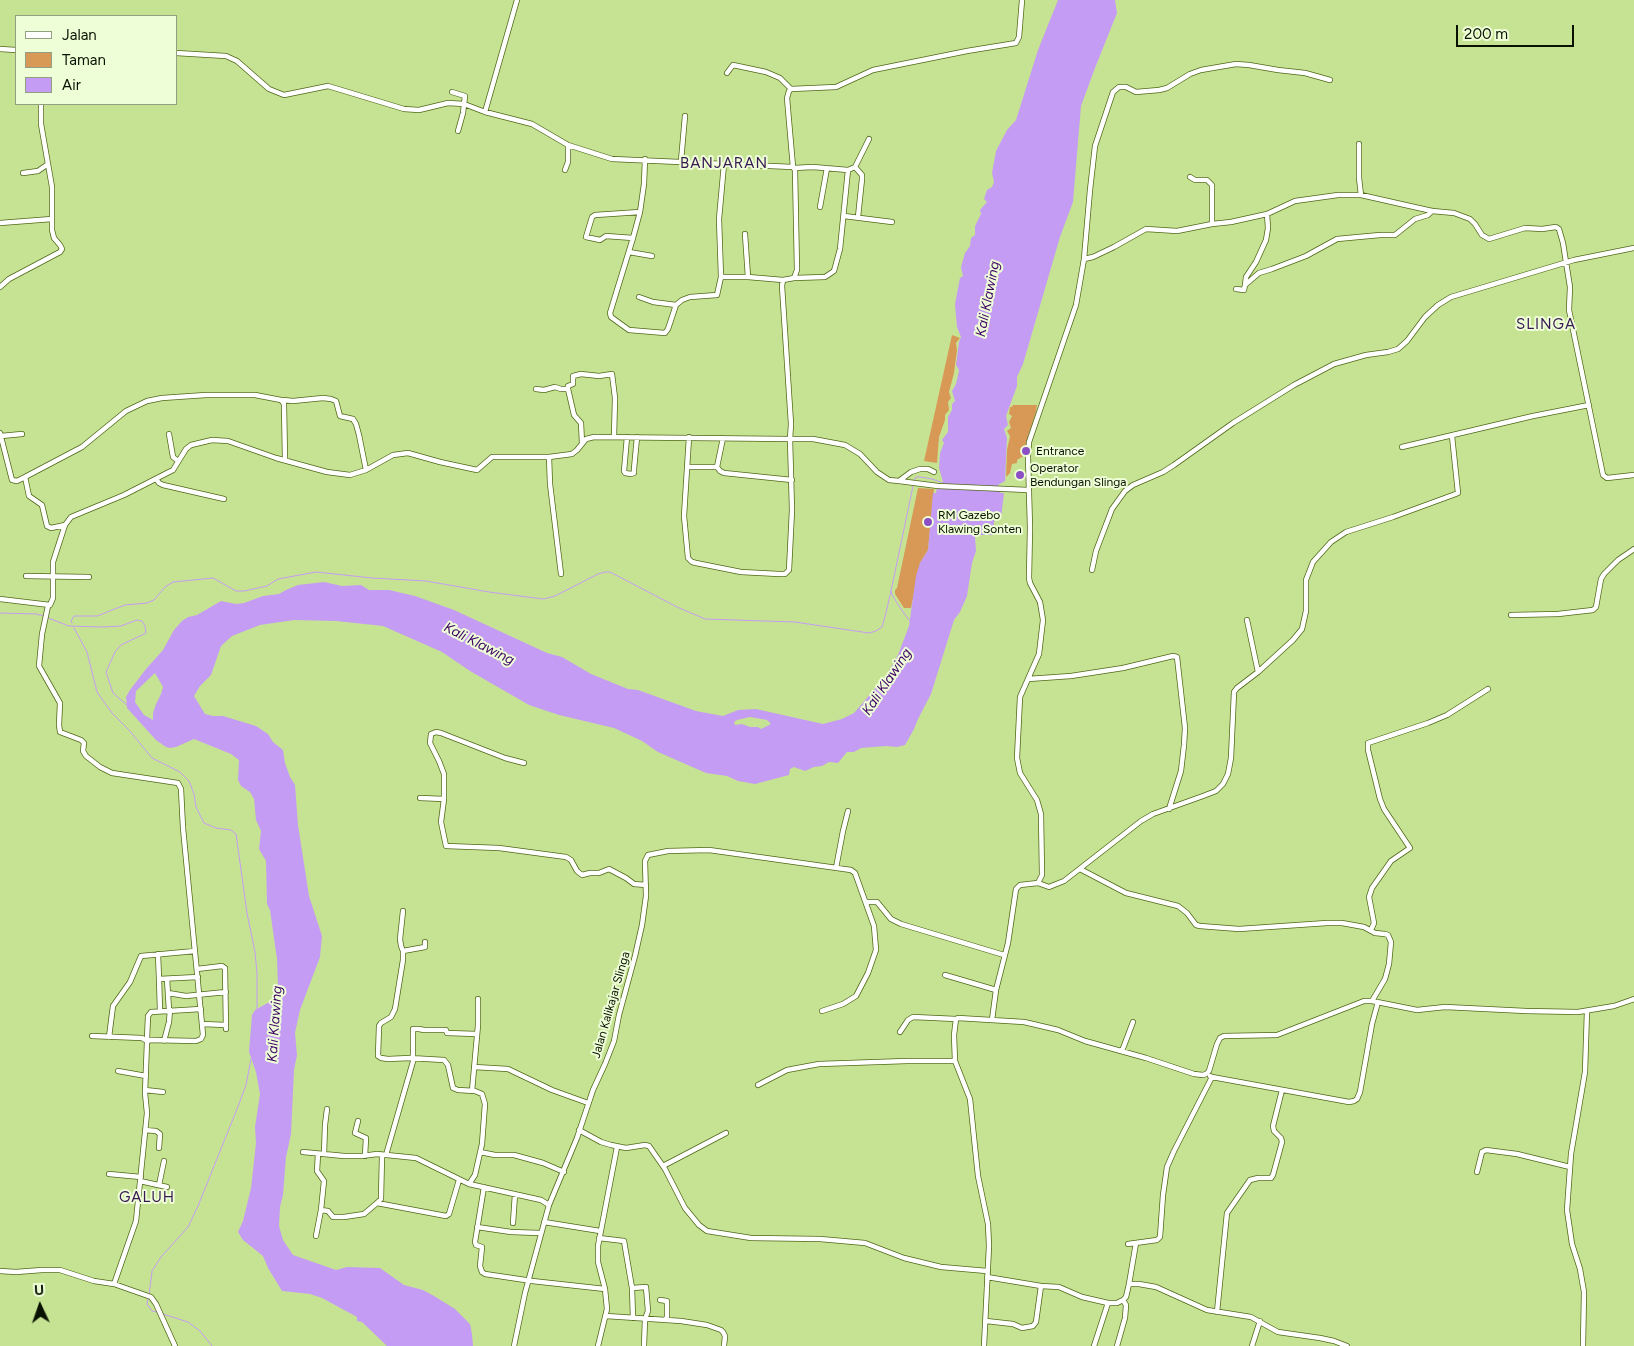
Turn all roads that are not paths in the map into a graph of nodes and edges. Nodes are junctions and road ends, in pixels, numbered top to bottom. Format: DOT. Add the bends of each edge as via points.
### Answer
graph roads {
  1 [pos="517,0"];
  2 [pos="1022,0"];
  3 [pos="0,49"];
  4 [pos="15,50"];
  5 [pos="178,53"];
  6 [pos="727,73"];
  7 [pos="1330,80"];
  8 [pos="791,88"];
  9 [pos="452,92"];
  10 [pos="464,104"];
  11 [pos="41,105"];
  12 [pos="485,112"];
  13 [pos="685,116"];
  14 [pos="458,132"];
  15 [pos="869,139"];
  16 [pos="1359,144"];
  17 [pos="568,145"];
  18 [pos="645,159"];
  19 [pos="681,161"];
  20 [pos="48,164"];
  21 [pos="724,164"];
  22 [pos="855,167"];
  23 [pos="794,168"];
  24 [pos="827,168"];
  25 [pos="565,170"];
  26 [pos="848,170"];
  27 [pos="23,173"];
  28 [pos="1190,177"];
  29 [pos="1361,196"];
  30 [pos="820,207"];
  31 [pos="1432,211"];
  32 [pos="640,212"];
  33 [pos="1267,214"];
  34 [pos="844,216"];
  35 [pos="858,217"];
  36 [pos="52,219"];
  37 [pos="892,222"];
  38 [pos="0,223"];
  39 [pos="1212,224"];
  40 [pos="745,234"];
  41 [pos="633,238"];
  42 [pos="1634,248"];
  43 [pos="629,252"];
  44 [pos="652,256"];
  45 [pos="1084,259"];
  46 [pos="1566,262"];
  47 [pos="721,277"];
  48 [pos="748,277"];
  49 [pos="794,278"];
  50 [pos="783,280"];
  51 [pos="1245,286"];
  52 [pos="0,287"];
  53 [pos="1236,289"];
  54 [pos="640,298"];
  55 [pos="676,305"];
  56 [pos="568,389"];
  57 [pos="536,390"];
  58 [pos="281,400"];
  59 [pos="1589,405"];
  60 [pos="22,434"];
  61 [pos="168,434"];
  62 [pos="0,435"];
  63 [pos="1452,436"];
  64 [pos="614,437"];
  65 [pos="627,437"];
  66 [pos="637,437"];
  67 [pos="689,438"];
  68 [pos="722,438"];
  69 [pos="790,439"];
  70 [pos="582,443"];
  71 [pos="1402,447"];
  72 [pos="549,457"];
  73 [pos="285,460"];
  74 [pos="178,461"];
  75 [pos="687,467"];
  76 [pos="717,468"];
  77 [pos="366,470"];
  78 [pos="934,472"];
  79 [pos="1634,475"];
  80 [pos="25,477"];
  81 [pos="156,478"];
  82 [pos="792,480"];
  83 [pos="899,481"];
  84 [pos="1026,490"];
  85 [pos="224,499"];
  86 [pos="65,525"];
  87 [pos="1634,549"];
  88 [pos="1092,570"];
  89 [pos="561,574"];
  90 [pos="26,576"];
  91 [pos="52,576"];
  92 [pos="89,577"];
  93 [pos="0,599"];
  94 [pos="48,606"];
  95 [pos="1511,615"];
  96 [pos="1247,620"];
  97 [pos="1258,672"];
  98 [pos="1028,679"];
  99 [pos="1488,689"];
  100 [pos="524,763"];
  101 [pos="420,798"];
  102 [pos="444,799"];
  103 [pos="1169,809"];
  104 [pos="848,811"];
  105 [pos="836,868"];
  106 [pos="1080,869"];
  107 [pos="1038,883"];
  108 [pos="646,885"];
  109 [pos="866,902"];
  110 [pos="402,911"];
  111 [pos="1371,930"];
  112 [pos="425,942"];
  113 [pos="195,951"];
  114 [pos="403,951"];
  115 [pos="158,954"];
  116 [pos="1004,954"];
  117 [pos="197,969"];
  118 [pos="946,975"];
  119 [pos="198,977"];
  120 [pos="158,979"];
  121 [pos="167,979"];
  122 [pos="996,990"];
  123 [pos="226,992"];
  124 [pos="168,993"];
  125 [pos="200,995"];
  126 [pos="478,999"];
  127 [pos="1634,999"];
  128 [pos="1372,1001"];
  129 [pos="1378,1002"];
  130 [pos="201,1009"];
  131 [pos="170,1010"];
  132 [pos="160,1011"];
  133 [pos="822,1011"];
  134 [pos="1587,1011"];
  135 [pos="956,1019"];
  136 [pos="992,1020"];
  137 [pos="1133,1022"];
  138 [pos="202,1024"];
  139 [pos="900,1032"];
  140 [pos="477,1034"];
  141 [pos="92,1036"];
  142 [pos="109,1037"];
  143 [pos="147,1040"];
  144 [pos="164,1041"];
  145 [pos="1122,1051"];
  146 [pos="413,1058"];
  147 [pos="955,1062"];
  148 [pos="474,1067"];
  149 [pos="118,1071"];
  150 [pos="1206,1074"];
  151 [pos="146,1076"];
  152 [pos="1212,1077"];
  153 [pos="758,1085"];
  154 [pos="145,1090"];
  155 [pos="1282,1090"];
  156 [pos="472,1091"];
  157 [pos="163,1092"];
  158 [pos="588,1103"];
  159 [pos="327,1109"];
  160 [pos="358,1121"];
  161 [pos="145,1130"];
  162 [pos="579,1130"];
  163 [pos="726,1133"];
  164 [pos="617,1147"];
  165 [pos="160,1148"];
  166 [pos="303,1152"];
  167 [pos="480,1152"];
  168 [pos="318,1154"];
  169 [pos="324,1154"];
  170 [pos="384,1155"];
  171 [pos="365,1156"];
  172 [pos="164,1161"];
  173 [pos="663,1166"];
  174 [pos="1570,1167"];
  175 [pos="564,1172"];
  176 [pos="1477,1172"];
  177 [pos="109,1174"];
  178 [pos="140,1179"];
  179 [pos="458,1180"];
  180 [pos="469,1184"];
  181 [pos="159,1185"];
  182 [pos="167,1187"];
  183 [pos="484,1187"];
  184 [pos="515,1194"];
  185 [pos="377,1203"];
  186 [pos="549,1205"];
  187 [pos="321,1210"];
  188 [pos="544,1222"];
  189 [pos="512,1223"];
  190 [pos="477,1227"];
  191 [pos="600,1231"];
  192 [pos="540,1233"];
  193 [pos="316,1236"];
  194 [pos="599,1238"];
  195 [pos="1136,1243"];
  196 [pos="1128,1244"];
  197 [pos="0,1271"];
  198 [pos="987,1271"];
  199 [pos="987,1277"];
  200 [pos="529,1281"];
  201 [pos="114,1284"];
  202 [pos="1129,1284"];
  203 [pos="1040,1286"];
  204 [pos="632,1288"];
  205 [pos="604,1289"];
  206 [pos="660,1300"];
  207 [pos="1124,1301"];
  208 [pos="1108,1306"];
  209 [pos="1217,1312"];
  210 [pos="606,1316"];
  211 [pos="633,1318"];
  212 [pos="645,1319"];
  213 [pos="666,1319"];
  214 [pos="986,1321"];
  215 [pos="1260,1321"];
  216 [pos="175,1346"];
  217 [pos="514,1346"];
  218 [pos="598,1346"];
  219 [pos="644,1346"];
  220 [pos="724,1346"];
  221 [pos="984,1346"];
  222 [pos="1094,1346"];
  223 [pos="1117,1346"];
  224 [pos="1252,1346"];
  225 [pos="1348,1346"];
  226 [pos="1583,1346"];
  1 -- 12 [label="street"];
  2 -- 8 [label="street" via="1016,43 873,70 836,87"];
  3 -- 4 [label="street"];
  5 -- 10 [label="street" via="217,54 235,59 269,89 284,95 328,86 404,109 419,110 448,102"];
  6 -- 8 [label="street" via="734,65 766,72"];
  7 -- 45 [label="street" via="1305,72 1236,64 1190,74 1159,90 1136,92 1126,87 1115,89 1096,146"];
  8 -- 23 [label="street" via="788,98"];
  9 -- 10 [label="street" via="464,95"];
  10 -- 12 [label="street"];
  10 -- 14 [label="street"];
  11 -- 20 [label="street"];
  12 -- 17 [label="street" via="539,127"];
  13 -- 19 [label="street"];
  15 -- 22 [label="street"];
  16 -- 29 [label="street"];
  17 -- 18 [label="street" via="612,159"];
  17 -- 25 [label="street"];
  18 -- 19 [label="street"];
  18 -- 32 [label="street"];
  19 -- 21 [label="street"];
  20 -- 27 [label="street" via="38,171"];
  20 -- 36 [label="street"];
  21 -- 23 [label="street"];
  21 -- 47 [label="street" via="719,219"];
  22 -- 26 [label="street"];
  22 -- 35 [label="street" via="862,175"];
  23 -- 24 [label="street"];
  23 -- 49 [label="street" via="797,270"];
  24 -- 26 [label="street"];
  24 -- 30 [label="street"];
  26 -- 34 [label="street"];
  28 -- 39 [label="street" via="1207,180 1214,189"];
  29 -- 31 [label="street"];
  29 -- 33 [label="street" via="1338,195 1295,201"];
  31 -- 46 [label="street" via="1454,213 1470,219 1489,239 1522,229 1556,226"];
  31 -- 51 [label="street" via="1395,235 1337,239 1306,256 1259,273"];
  32 -- 41 [label="street"];
  32 -- 41 [label="street" via="595,215 586,236 600,240 606,236"];
  33 -- 39 [label="street"];
  33 -- 51 [label="street" via="1266,240 1246,277"];
  34 -- 35 [label="street"];
  34 -- 49 [label="street" via="839,258 834,271 825,278"];
  35 -- 37 [label="street"];
  36 -- 38 [label="street"];
  36 -- 52 [label="street" via="54,238 62,247 60,252"];
  39 -- 45 [label="street" via="1177,231 1146,229"];
  40 -- 48 [label="street"];
  41 -- 43 [label="street"];
  42 -- 46 [label="street"];
  43 -- 44 [label="street"];
  43 -- 55 [label="street" via="611,317 629,330 665,333"];
  45 -- 84 [label="street" via="1076,305 1029,442"];
  46 -- 59 [label="street" via="1570,287 1568,310"];
  46 -- 88 [label="street" via="1451,298 1425,317 1398,349 1334,364 1316,373 1233,423 1163,472 1133,485 1112,509"];
  47 -- 48 [label="street"];
  47 -- 55 [label="street" via="717,295 690,297"];
  48 -- 50 [label="street"];
  49 -- 50 [label="street"];
  50 -- 69 [label="street"];
  51 -- 53 [label="street" via="1244,290"];
  54 -- 55 [label="street"];
  56 -- 57 [label="street"];
  56 -- 64 [label="street" via="573,384 573,376 612,374"];
  56 -- 70 [label="street" via="574,415 581,423"];
  58 -- 73 [label="street" via="284,402"];
  58 -- 77 [label="street" via="324,398 336,401 340,416 353,419 356,424"];
  58 -- 80 [label="street" via="255,395 206,395 147,401 126,411 82,446"];
  59 -- 63 [label="street"];
  59 -- 79 [label="street" via="1605,478"];
  60 -- 62 [label="street"];
  61 -- 74 [label="street" via="173,457"];
  62 -- 80 [label="street" via="12,480"];
  63 -- 71 [label="street"];
  63 -- 97 [label="street" via="1458,493 1346,532 1331,542 1308,571 1302,629"];
  64 -- 65 [label="street"];
  64 -- 70 [label="street" via="594,437"];
  65 -- 66 [label="street"];
  65 -- 66 [label="street" via="624,471 632,474"];
  66 -- 67 [label="street"];
  67 -- 68 [label="street"];
  67 -- 75 [label="street"];
  68 -- 69 [label="street"];
  68 -- 76 [label="street"];
  69 -- 82 [label="street"];
  69 -- 83 [label="street" via="845,445 860,454 883,477"];
  70 -- 72 [label="street" via="572,454"];
  72 -- 77 [label="street" via="492,457 474,470 408,452 393,455"];
  72 -- 89 [label="street"];
  73 -- 74 [label="street" via="221,440 191,445"];
  73 -- 77 [label="street" via="340,475"];
  74 -- 81 [label="street" via="173,470"];
  75 -- 76 [label="street"];
  75 -- 82 [label="street" via="684,516 688,558 692,562 741,572 785,574 788,571"];
  76 -- 82 [label="street" via="727,474"];
  78 -- 83 [label="street" via="920,469"];
  80 -- 86 [label="street" via="30,496 42,506 47,526"];
  81 -- 85 [label="street" via="160,484"];
  81 -- 86 [label="street" via="74,515"];
  83 -- 84 [label="street"];
  84 -- 98 [label="street" via="1030,528 1029,578 1044,620 1041,648"];
  86 -- 91 [label="street" via="54,557"];
  87 -- 95 [label="street" via="1604,574 1593,610"];
  90 -- 91 [label="street"];
  91 -- 92 [label="street"];
  91 -- 94 [label="street" via="53,598"];
  93 -- 94 [label="street"];
  94 -- 113 [label="street" via="39,666 60,703 60,732 84,742 86,756 112,773 181,786"];
  96 -- 97 [label="street"];
  97 -- 103 [label="street" via="1232,697 1231,758 1223,784 1216,791"];
  98 -- 103 [label="street" via="1071,676 1177,657 1185,728 1181,771"];
  98 -- 107 [label="street" via="1019,704 1017,758 1020,773 1037,800 1041,814 1042,875"];
  99 -- 111 [label="street" via="1446,715 1368,743 1380,800 1410,848 1391,861 1372,888 1369,897 1374,922"];
  100 -- 102 [label="street" via="433,732 430,743 444,774"];
  101 -- 102 [label="street"];
  102 -- 108 [label="street" via="441,822 446,846 499,848 566,857 582,875 599,874 609,869 634,884"];
  103 -- 106 [label="street" via="1141,821"];
  104 -- 105 [label="street"];
  105 -- 108 [label="street, Jalan Kalikajar Slinga" via="709,850 668,851 650,853 646,858"];
  105 -- 109 [label="street, Jalan Kalikajar Slinga" via="851,870 856,875"];
  106 -- 107 [label="street" via="1054,886"];
  106 -- 111 [label="street" via="1126,893 1178,906 1200,926 1240,929 1335,923"];
  107 -- 116 [label="street" via="1017,887"];
  108 -- 158 [label="street, Jalan Kalikajar Slinga" via="636,956 614,1041"];
  109 -- 116 [label="street" via="876,902 891,919 902,924"];
  109 -- 133 [label="street" via="876,939 873,960 856,996"];
  110 -- 114 [label="street" via="400,939"];
  111 -- 128 [label="street" via="1388,935 1391,945 1385,979"];
  112 -- 114 [label="street" via="425,947"];
  113 -- 115 [label="street"];
  113 -- 117 [label="street"];
  114 -- 146 [label="street" via="394,1013 379,1026 378,1056"];
  115 -- 120 [label="street"];
  115 -- 142 [label="street" via="141,957 130,982 113,1006"];
  116 -- 122 [label="street"];
  117 -- 119 [label="street"];
  117 -- 123 [label="street" via="224,966"];
  118 -- 122 [label="street"];
  119 -- 121 [label="street"];
  119 -- 125 [label="street"];
  120 -- 121 [label="street"];
  120 -- 132 [label="street"];
  121 -- 124 [label="street"];
  122 -- 136 [label="street"];
  123 -- 125 [label="street"];
  123 -- 138 [label="street" via="226,1027"];
  124 -- 125 [label="street"];
  124 -- 131 [label="street"];
  125 -- 130 [label="street"];
  126 -- 140 [label="street"];
  127 -- 134 [label="street"];
  128 -- 129 [label="street"];
  128 -- 150 [label="street" via="1359,1002 1277,1035 1224,1036 1217,1044"];
  129 -- 134 [label="street" via="1423,1010 1445,1007 1526,1012"];
  129 -- 155 [label="street" via="1357,1099 1349,1102"];
  130 -- 131 [label="street"];
  130 -- 138 [label="street"];
  131 -- 132 [label="street"];
  131 -- 144 [label="street"];
  132 -- 143 [label="street" via="149,1014"];
  134 -- 174 [label="street" via="1585,1072"];
  135 -- 136 [label="street"];
  135 -- 139 [label="street" via="913,1017"];
  135 -- 147 [label="street"];
  136 -- 145 [label="street" via="1058,1030"];
  137 -- 145 [label="street"];
  138 -- 144 [label="street" via="200,1040"];
  140 -- 146 [label="street" via="413,1029"];
  140 -- 148 [label="street"];
  141 -- 142 [label="street"];
  142 -- 143 [label="street"];
  143 -- 144 [label="street"];
  143 -- 151 [label="street"];
  145 -- 150 [label="street" via="1194,1074"];
  146 -- 156 [label="street" via="444,1060 453,1088"];
  146 -- 170 [label="street"];
  147 -- 153 [label="street" via="819,1064 786,1070"];
  147 -- 198 [label="street" via="972,1112 978,1176 988,1224"];
  148 -- 156 [label="street"];
  148 -- 158 [label="street" via="508,1069"];
  149 -- 151 [label="street"];
  150 -- 152 [label="street"];
  151 -- 154 [label="street"];
  152 -- 155 [label="street"];
  152 -- 195 [label="street" via="1168,1167 1160,1237"];
  154 -- 157 [label="street"];
  154 -- 161 [label="street"];
  155 -- 209 [label="street" via="1273,1126 1282,1142 1273,1175 1271,1178 1250,1180 1227,1213"];
  156 -- 167 [label="street" via="479,1092 484,1098"];
  158 -- 162 [label="street, Jalan Kalikajar Slinga"];
  159 -- 169 [label="street"];
  160 -- 171 [label="street" via="355,1133 366,1138"];
  161 -- 165 [label="street" via="160,1134"];
  161 -- 178 [label="street"];
  162 -- 164 [label="street"];
  162 -- 175 [label="street, Jalan Kalikajar Slinga"];
  163 -- 173 [label="street"];
  164 -- 173 [label="street" via="645,1145"];
  164 -- 191 [label="street"];
  166 -- 168 [label="street"];
  167 -- 175 [label="street" via="514,1155"];
  167 -- 180 [label="street"];
  168 -- 169 [label="street"];
  168 -- 187 [label="street" via="317,1171 324,1181"];
  169 -- 171 [label="street"];
  170 -- 171 [label="street"];
  170 -- 179 [label="street" via="422,1160"];
  170 -- 185 [label="street" via="381,1199"];
  172 -- 181 [label="street"];
  173 -- 198 [label="street" via="685,1208 707,1231 751,1238 820,1238 865,1243 904,1258 941,1267"];
  174 -- 176 [label="street" via="1486,1150 1482,1152"];
  174 -- 226 [label="street" via="1567,1210 1584,1292"];
  175 -- 186 [label="street, Jalan Kalikajar Slinga"];
  177 -- 178 [label="street"];
  178 -- 181 [label="street"];
  178 -- 201 [label="street" via="136,1221"];
  179 -- 180 [label="street"];
  179 -- 185 [label="street" via="446,1216"];
  180 -- 183 [label="street"];
  181 -- 182 [label="street"];
  183 -- 184 [label="street"];
  183 -- 190 [label="street"];
  184 -- 186 [label="street"];
  184 -- 189 [label="street"];
  185 -- 187 [label="street" via="364,1214 344,1217 333,1217 328,1211"];
  186 -- 188 [label="street, Jalan Kalikajar Slinga"];
  187 -- 193 [label="street"];
  188 -- 191 [label="street"];
  188 -- 192 [label="street, Jalan Kalikajar Slinga"];
  190 -- 192 [label="street"];
  190 -- 200 [label="street" via="475,1243 482,1247 482,1272"];
  191 -- 194 [label="street"];
  192 -- 200 [label="street, Jalan Kalikajar Slinga"];
  194 -- 204 [label="street" via="624,1241"];
  194 -- 205 [label="street" via="598,1262"];
  195 -- 196 [label="street"];
  195 -- 202 [label="street"];
  197 -- 201 [label="street" via="54,1269"];
  198 -- 199 [label="street"];
  199 -- 203 [label="street"];
  199 -- 214 [label="street"];
  200 -- 205 [label="street"];
  200 -- 217 [label="street, Jalan Kalikajar Slinga"];
  201 -- 216 [label="street" via="154,1300"];
  202 -- 207 [label="street"];
  202 -- 209 [label="street" via="1156,1287"];
  203 -- 208 [label="street" via="1058,1287"];
  203 -- 214 [label="street" via="1033,1326 1022,1328"];
  204 -- 211 [label="street"];
  204 -- 212 [label="street" via="646,1287 648,1311"];
  205 -- 210 [label="street"];
  206 -- 213 [label="street" via="667,1301"];
  207 -- 208 [label="street"];
  207 -- 223 [label="street" via="1125,1318"];
  208 -- 222 [label="street"];
  209 -- 215 [label="street"];
  210 -- 211 [label="street"];
  210 -- 218 [label="street"];
  211 -- 212 [label="street"];
  212 -- 213 [label="street"];
  212 -- 219 [label="street"];
  213 -- 220 [label="street" via="721,1330 725,1336"];
  214 -- 221 [label="street"];
  215 -- 224 [label="street"];
  215 -- 225 [label="street" via="1278,1332"];
}
